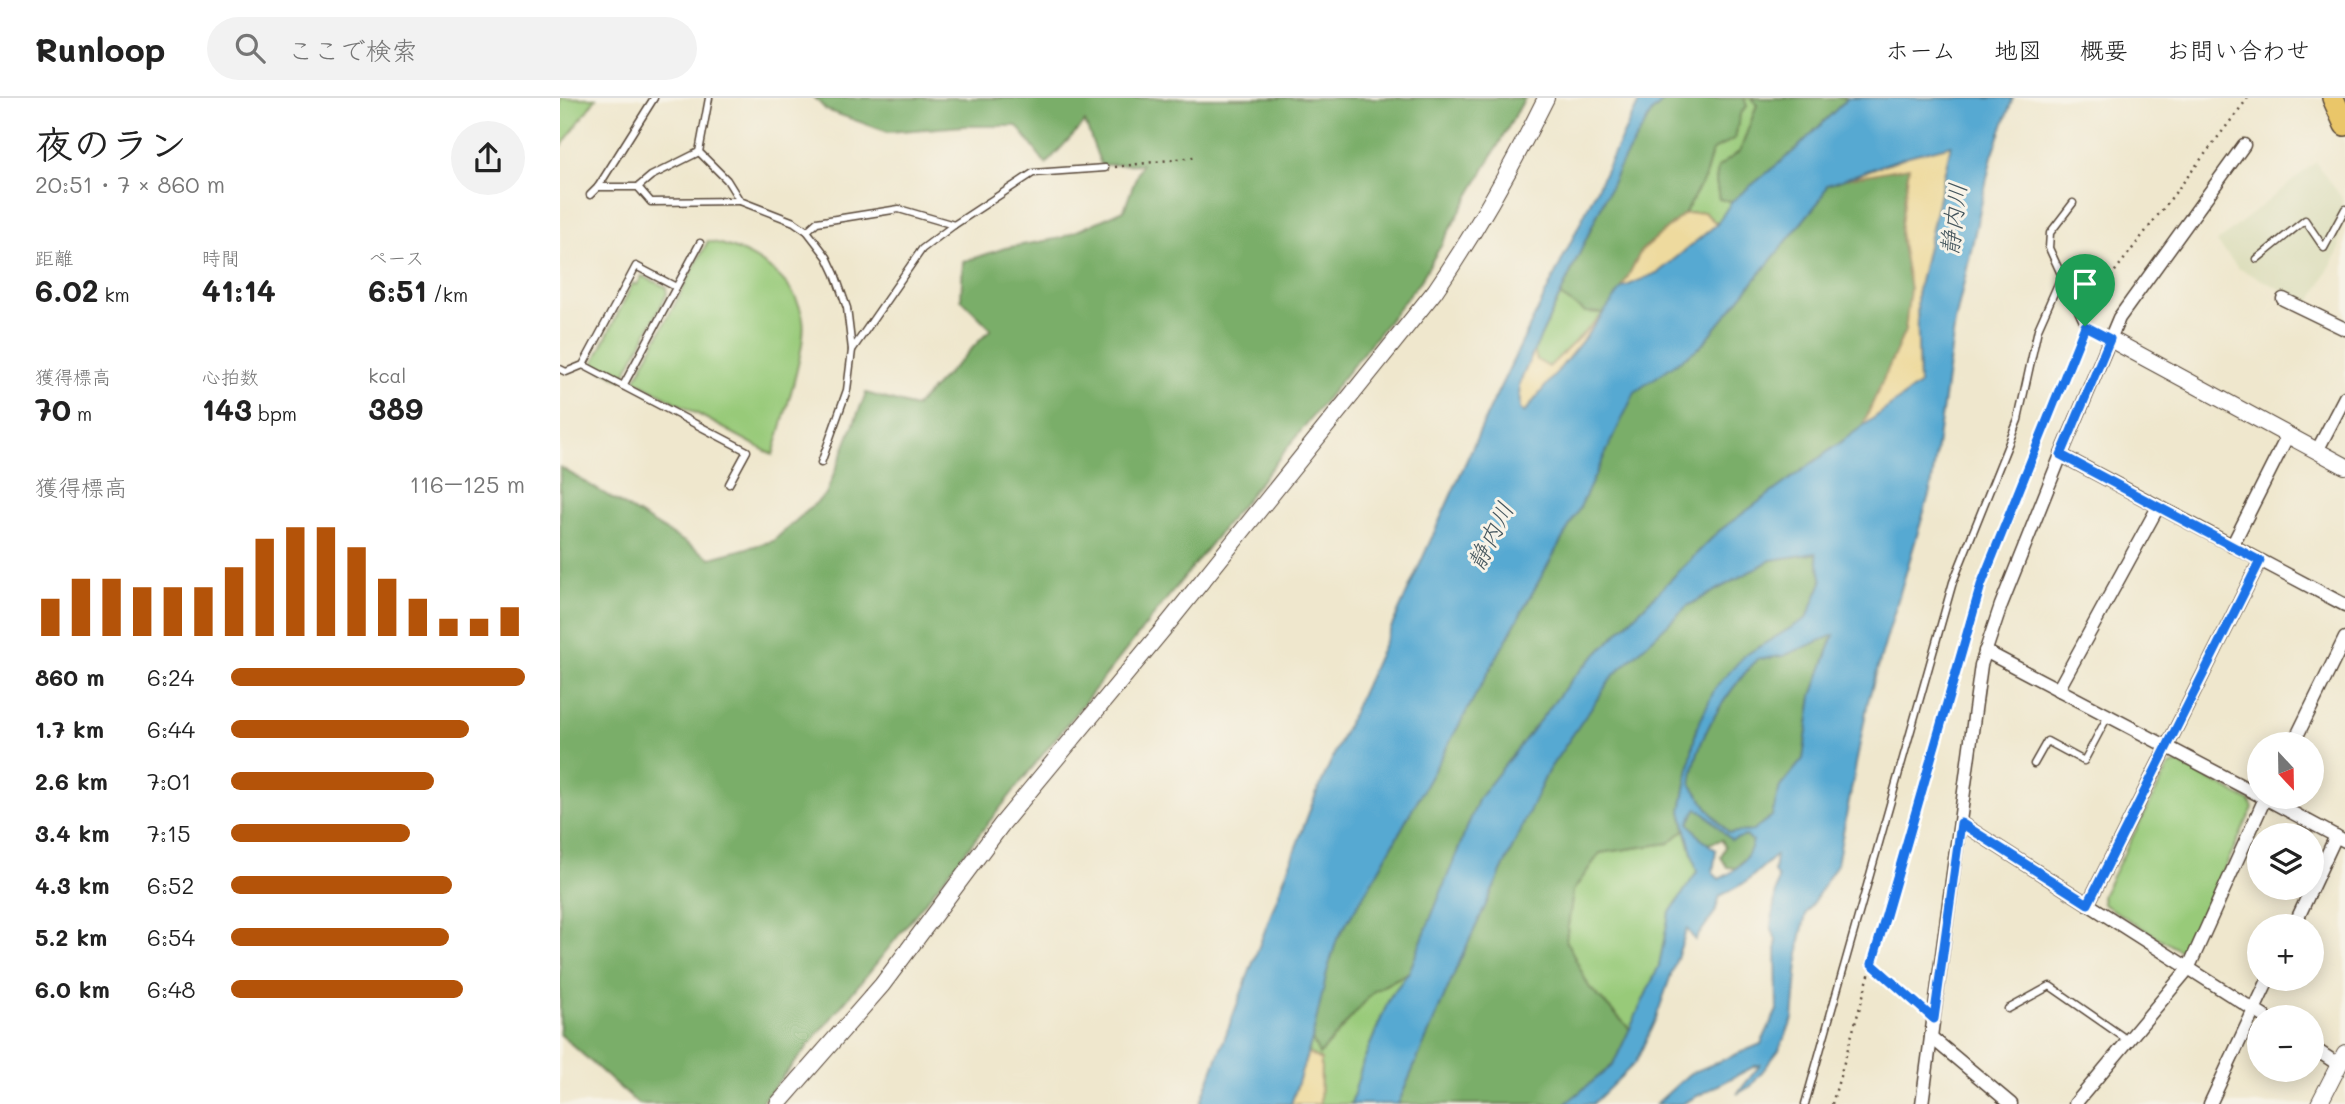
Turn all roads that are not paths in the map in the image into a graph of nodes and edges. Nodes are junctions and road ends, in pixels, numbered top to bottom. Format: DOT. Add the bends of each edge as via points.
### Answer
graph roads {
  1 [pos="654,98"];
  2 [pos="709,98"];
  3 [pos="1546,98"];
  4 [pos="2333,98"];
  5 [pos="2345,125"];
  6 [pos="2244,145"];
  7 [pos="699,152"];
  8 [pos="1105,168"];
  9 [pos="598,187"];
  10 [pos="638,187"];
  11 [pos="590,195"];
  12 [pos="740,201"];
  13 [pos="2073,203"];
  14 [pos="2345,209"];
  15 [pos="954,225"];
  16 [pos="807,231"];
  17 [pos="700,243"];
  18 [pos="2257,259"];
  19 [pos="2061,277"];
  20 [pos="676,287"];
  21 [pos="2283,299"];
  22 [pos="2345,328"];
  23 [pos="2110,339"];
  24 [pos="852,350"];
  25 [pos="583,365"];
  26 [pos="560,369"];
  27 [pos="623,386"];
  28 [pos="2345,397"];
  29 [pos="2288,435"];
  30 [pos="2317,451"];
  31 [pos="2061,455"];
  32 [pos="821,463"];
  33 [pos="2345,466"];
  34 [pos="729,484"];
  35 [pos="2158,507"];
  36 [pos="2232,546"];
  37 [pos="2260,561"];
  38 [pos="2345,606"];
  39 [pos="2345,638"];
  40 [pos="1985,651"];
  41 [pos="2058,690"];
  42 [pos="2108,716"];
  43 [pos="2298,732"];
  44 [pos="2166,746"];
  45 [pos="2034,764"];
  46 [pos="2247,789"];
  47 [pos="2258,809"];
  48 [pos="2286,809"];
  49 [pos="1961,823"];
  50 [pos="2341,838"];
  51 [pos="2088,904"];
  52 [pos="2300,914"];
  53 [pos="2188,969"];
  54 [pos="2247,1005"];
  55 [pos="2008,1009"];
  56 [pos="1931,1037"];
  57 [pos="2247,1037"];
  58 [pos="2129,1041"];
  59 [pos="2324,1053"];
  60 [pos="2343,1062"];
  61 [pos="778,1104"];
  62 [pos="1805,1104"];
  63 [pos="1922,1104"];
  64 [pos="2011,1104"];
  65 [pos="2076,1104"];
  66 [pos="2210,1104"];
  67 [pos="2319,1104"];
  1 -- 9 [label="lane"];
  2 -- 7 [label="lane"];
  3 -- 61 [label="street" via="1480,223 1435,291 1002,824 881,985"];
  4 -- 5 [label="highway"];
  6 -- 23 [label="street" via="2119,318"];
  7 -- 10 [label="lane"];
  7 -- 12 [label="lane" via="727,180"];
  8 -- 15 [label="lane" via="1033,173"];
  9 -- 10 [label="lane"];
  9 -- 11 [label="lane"];
  10 -- 12 [label="lane" via="651,202"];
  12 -- 16 [label="lane"];
  13 -- 19 [label="lane" via="2050,233 2049,248"];
  14 -- 18 [label="lane" via="2324,248 2305,220"];
  15 -- 16 [label="lane" via="899,209 817,222"];
  15 -- 24 [label="lane" via="922,249"];
  16 -- 24 [label="lane" via="827,257 840,285"];
  17 -- 20 [label="lane"];
  19 -- 23 [label="lane" via="2085,326"];
  19 -- 62 [label="lane" via="2038,328 2018,420 1953,582"];
  20 -- 25 [label="lane" via="636,266"];
  20 -- 27 [label="lane"];
  21 -- 22 [label="street"];
  23 -- 29 [label="street"];
  23 -- 31 [label="street"];
  24 -- 32 [label="lane" via="847,390"];
  25 -- 26 [label="lane" via="566,372"];
  25 -- 27 [label="lane"];
  27 -- 34 [label="lane" via="747,451"];
  28 -- 30 [label="street"];
  29 -- 30 [label="street"];
  29 -- 36 [label="street"];
  30 -- 33 [label="street"];
  31 -- 35 [label="street"];
  31 -- 40 [label="street"];
  35 -- 36 [label="street"];
  35 -- 41 [label="street"];
  36 -- 37 [label="street"];
  37 -- 38 [label="street"];
  37 -- 44 [label="street"];
  39 -- 43 [label="street"];
  40 -- 41 [label="street"];
  40 -- 49 [label="street"];
  41 -- 42 [label="street"];
  42 -- 44 [label="street"];
  42 -- 45 [label="lane" via="2084,761 2047,741"];
  44 -- 46 [label="street"];
  44 -- 51 [label="street"];
  47 -- 53 [label="street"];
  48 -- 50 [label="street"];
  49 -- 51 [label="street"];
  49 -- 56 [label="street"];
  50 -- 52 [label="street"];
  51 -- 53 [label="street"];
  53 -- 54 [label="street"];
  53 -- 58 [label="street"];
  55 -- 58 [label="lane" via="2050,986"];
  56 -- 63 [label="street"];
  56 -- 64 [label="street"];
  57 -- 66 [label="street"];
  58 -- 65 [label="street"];
  59 -- 60 [label="street"];
  60 -- 67 [label="street"];
}
